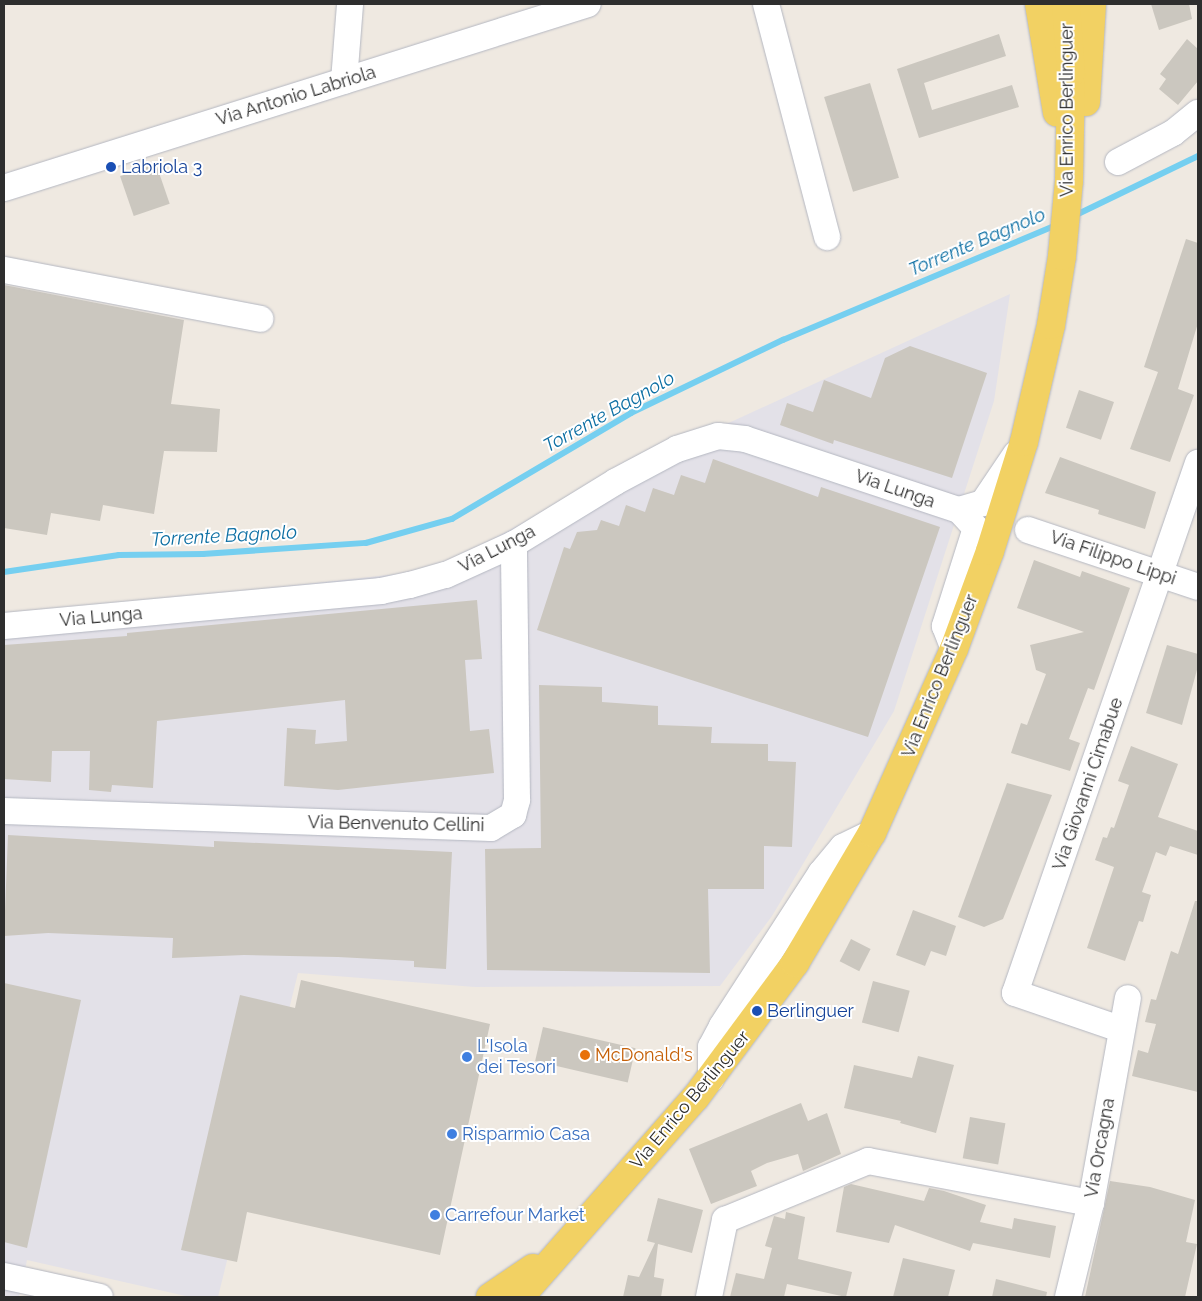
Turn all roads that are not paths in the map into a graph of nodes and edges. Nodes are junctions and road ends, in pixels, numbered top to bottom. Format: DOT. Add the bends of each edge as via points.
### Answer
graph roads {
  1 [pos="350,4"];
  2 [pos="588,4"];
  3 [pos="766,4"];
  4 [pos="1039,4"];
  5 [pos="1066,4"];
  6 [pos="1092,4"];
  7 [pos="344,81"];
  8 [pos="1198,113"];
  9 [pos="1070,144"];
  10 [pos="1118,162"];
  11 [pos="1069,181"];
  12 [pos="4,188"];
  13 [pos="827,237"];
  14 [pos="4,270"];
  15 [pos="260,319"];
  16 [pos="1024,442"];
  17 [pos="1198,463"];
  18 [pos="959,510"];
  19 [pos="1028,530"];
  20 [pos="514,544"];
  21 [pos="1162,575"];
  22 [pos="1198,587"];
  23 [pos="4,626"];
  24 [pos="954,649"];
  25 [pos="4,810"];
  26 [pos="1128,998"];
  27 [pos="1120,1029"];
  28 [pos="1091,1203"];
  29 [pos="562,1249"];
  30 [pos="4,1276"];
  31 [pos="100,1297"];
  32 [pos="490,1297"];
  33 [pos="520,1297"];
  34 [pos="709,1297"];
  35 [pos="1068,1297"];
  1 -- 7 [label="street"];
  2 -- 7 [label="street, Via Antonio Labriola"];
  3 -- 13 [label="street"];
  4 -- 9 [label="main road" via="1056,109"];
  5 -- 9 [label="main road, Via Enrico Berlinguer" via="1071,73"];
  6 -- 11 [label="main road" via="1086,109"];
  7 -- 12 [label="street, Via Antonio Labriola"];
  8 -- 10 [label="street" via="1173,133"];
  9 -- 11 [label="main road, Via Enrico Berlinguer"];
  11 -- 16 [label="main road, Via Enrico Berlinguer" via="1062,256 1043,368"];
  14 -- 15 [label="street"];
  16 -- 18 [label="street" via="983,503"];
  16 -- 24 [label="main road, Via Enrico Berlinguer" via="990,552"];
  17 -- 21 [label="street, Via Giovanni Cimabue"];
  18 -- 20 [label="street, Via Lunga" via="745,440 718,436 677,449 615,482"];
  18 -- 24 [label="street" via="976,528 944,626"];
  19 -- 21 [label="street, Via Filippo Lippi"];
  20 -- 23 [label="street, Via Lunga" via="446,575 382,591"];
  20 -- 25 [label="street, Via Benvenuto Cellini" via="517,800 513,815 491,828"];
  21 -- 22 [label="street, Via Filippo Lippi"];
  21 -- 27 [label="street, Via Giovanni Cimabue" via="1015,993"];
  24 -- 29 [label="main road, Via Enrico Berlinguer" via="872,833 795,963 711,1078"];
  26 -- 27 [label="street, Via Orcagna"];
  27 -- 28 [label="street, Via Orcagna"];
  28 -- 34 [label="street" via="868,1161 725,1220"];
  28 -- 35 [label="street, Via Orcagna"];
  29 -- 32 [label="main road"];
  29 -- 33 [label="main road, Via Enrico Berlinguer"];
  30 -- 31 [label="street"];
}
